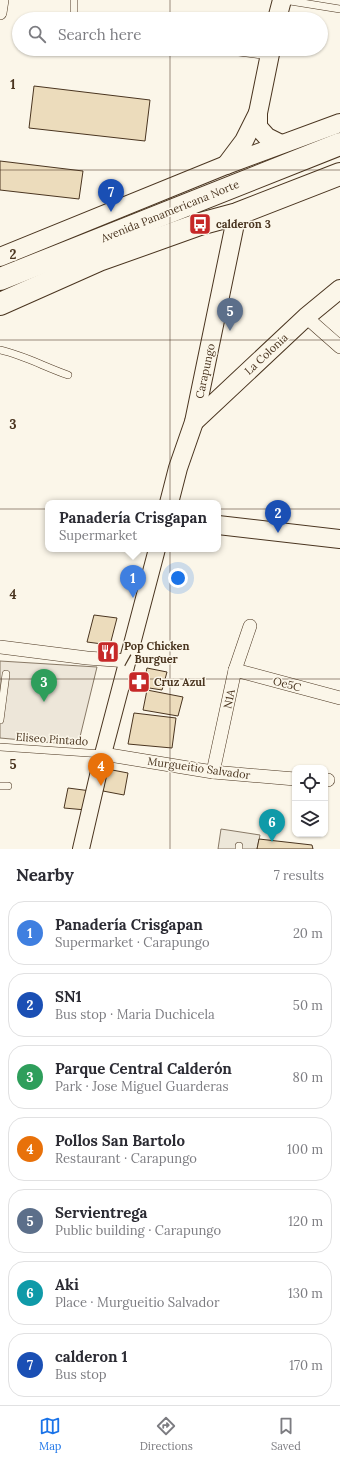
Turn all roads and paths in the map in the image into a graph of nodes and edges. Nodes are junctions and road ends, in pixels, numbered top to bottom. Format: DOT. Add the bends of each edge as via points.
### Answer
graph roads {
  1 [pos="2,0"];
  2 [pos="74,0"];
  3 [pos="283,0"];
  4 [pos="340,9"];
  5 [pos="74,12"];
  6 [pos="280,12"];
  7 [pos="0,13"];
  8 [pos="269,56"];
  9 [pos="258,113"];
  10 [pos="340,123"];
  11 [pos="281,144"];
  12 [pos="340,144"];
  13 [pos="226,165"];
  14 [pos="340,174"];
  15 [pos="237,214"];
  16 [pos="0,257"];
  17 [pos="0,279"];
  18 [pos="340,289"];
  19 [pos="0,304"];
  20 [pos="306,317"];
  21 [pos="340,347"];
  22 [pos="0,350"];
  23 [pos="68,375"];
  24 [pos="194,422"];
  25 [pos="170,500"];
  26 [pos="221,525"];
  27 [pos="340,539"];
  28 [pos="156,552"];
  29 [pos="250,626"];
  30 [pos="0,647"];
  31 [pos="128,661"];
  32 [pos="235,670"];
  33 [pos="6,674"];
  34 [pos="340,698"];
  35 [pos="0,720"];
  36 [pos="0,747"];
  37 [pos="103,754"];
  38 [pos="213,772"];
  39 [pos="292,779"];
  40 [pos="81,849"];
  1 -- 7 [label="street"];
  2 -- 5 [label="lane"];
  3 -- 4 [label="lane"];
  3 -- 6 [label="main road"];
  8 -- 9 [label="main road"];
  9 -- 11 [label="main road" via="258,127 266,137"];
  9 -- 13 [label="main road" via="244,141"];
  10 -- 11 [label="main road, Avenida Panamericana Norte"];
  11 -- 13 [label="main road, Avenida Panamericana Norte"];
  12 -- 17 [label="highway, Avenida Panamericana Norte"];
  13 -- 16 [label="main road, Avenida Panamericana Norte"];
  14 -- 15 [label="highway, Avenida Panamericana Norte"];
  15 -- 19 [label="highway, Avenida Panamericana Norte" via="200,224 99,260"];
  15 -- 24 [label="main road, Carapungo"];
  18 -- 20 [label="main road, La Colonia"];
  20 -- 21 [label="street"];
  20 -- 24 [label="main road, La Colonia"];
  22 -- 23 [label="lane"];
  24 -- 25 [label="main road, Carapungo"];
  26 -- 27 [label="main road"];
  28 -- 31 [label="street"];
  29 -- 32 [label="street, N1A"];
  30 -- 31 [label="street"];
  31 -- 37 [label="street"];
  32 -- 34 [label="street, Oe5C"];
  32 -- 38 [label="street, N1A"];
  33 -- 35 [label="lane"];
  36 -- 37 [label="lane, Eliseo Pintado"];
  37 -- 38 [label="street, Murgueitio Salvador"];
  37 -- 40 [label="street"];
  38 -- 39 [label="street, Murgueitio Salvador"];
}
